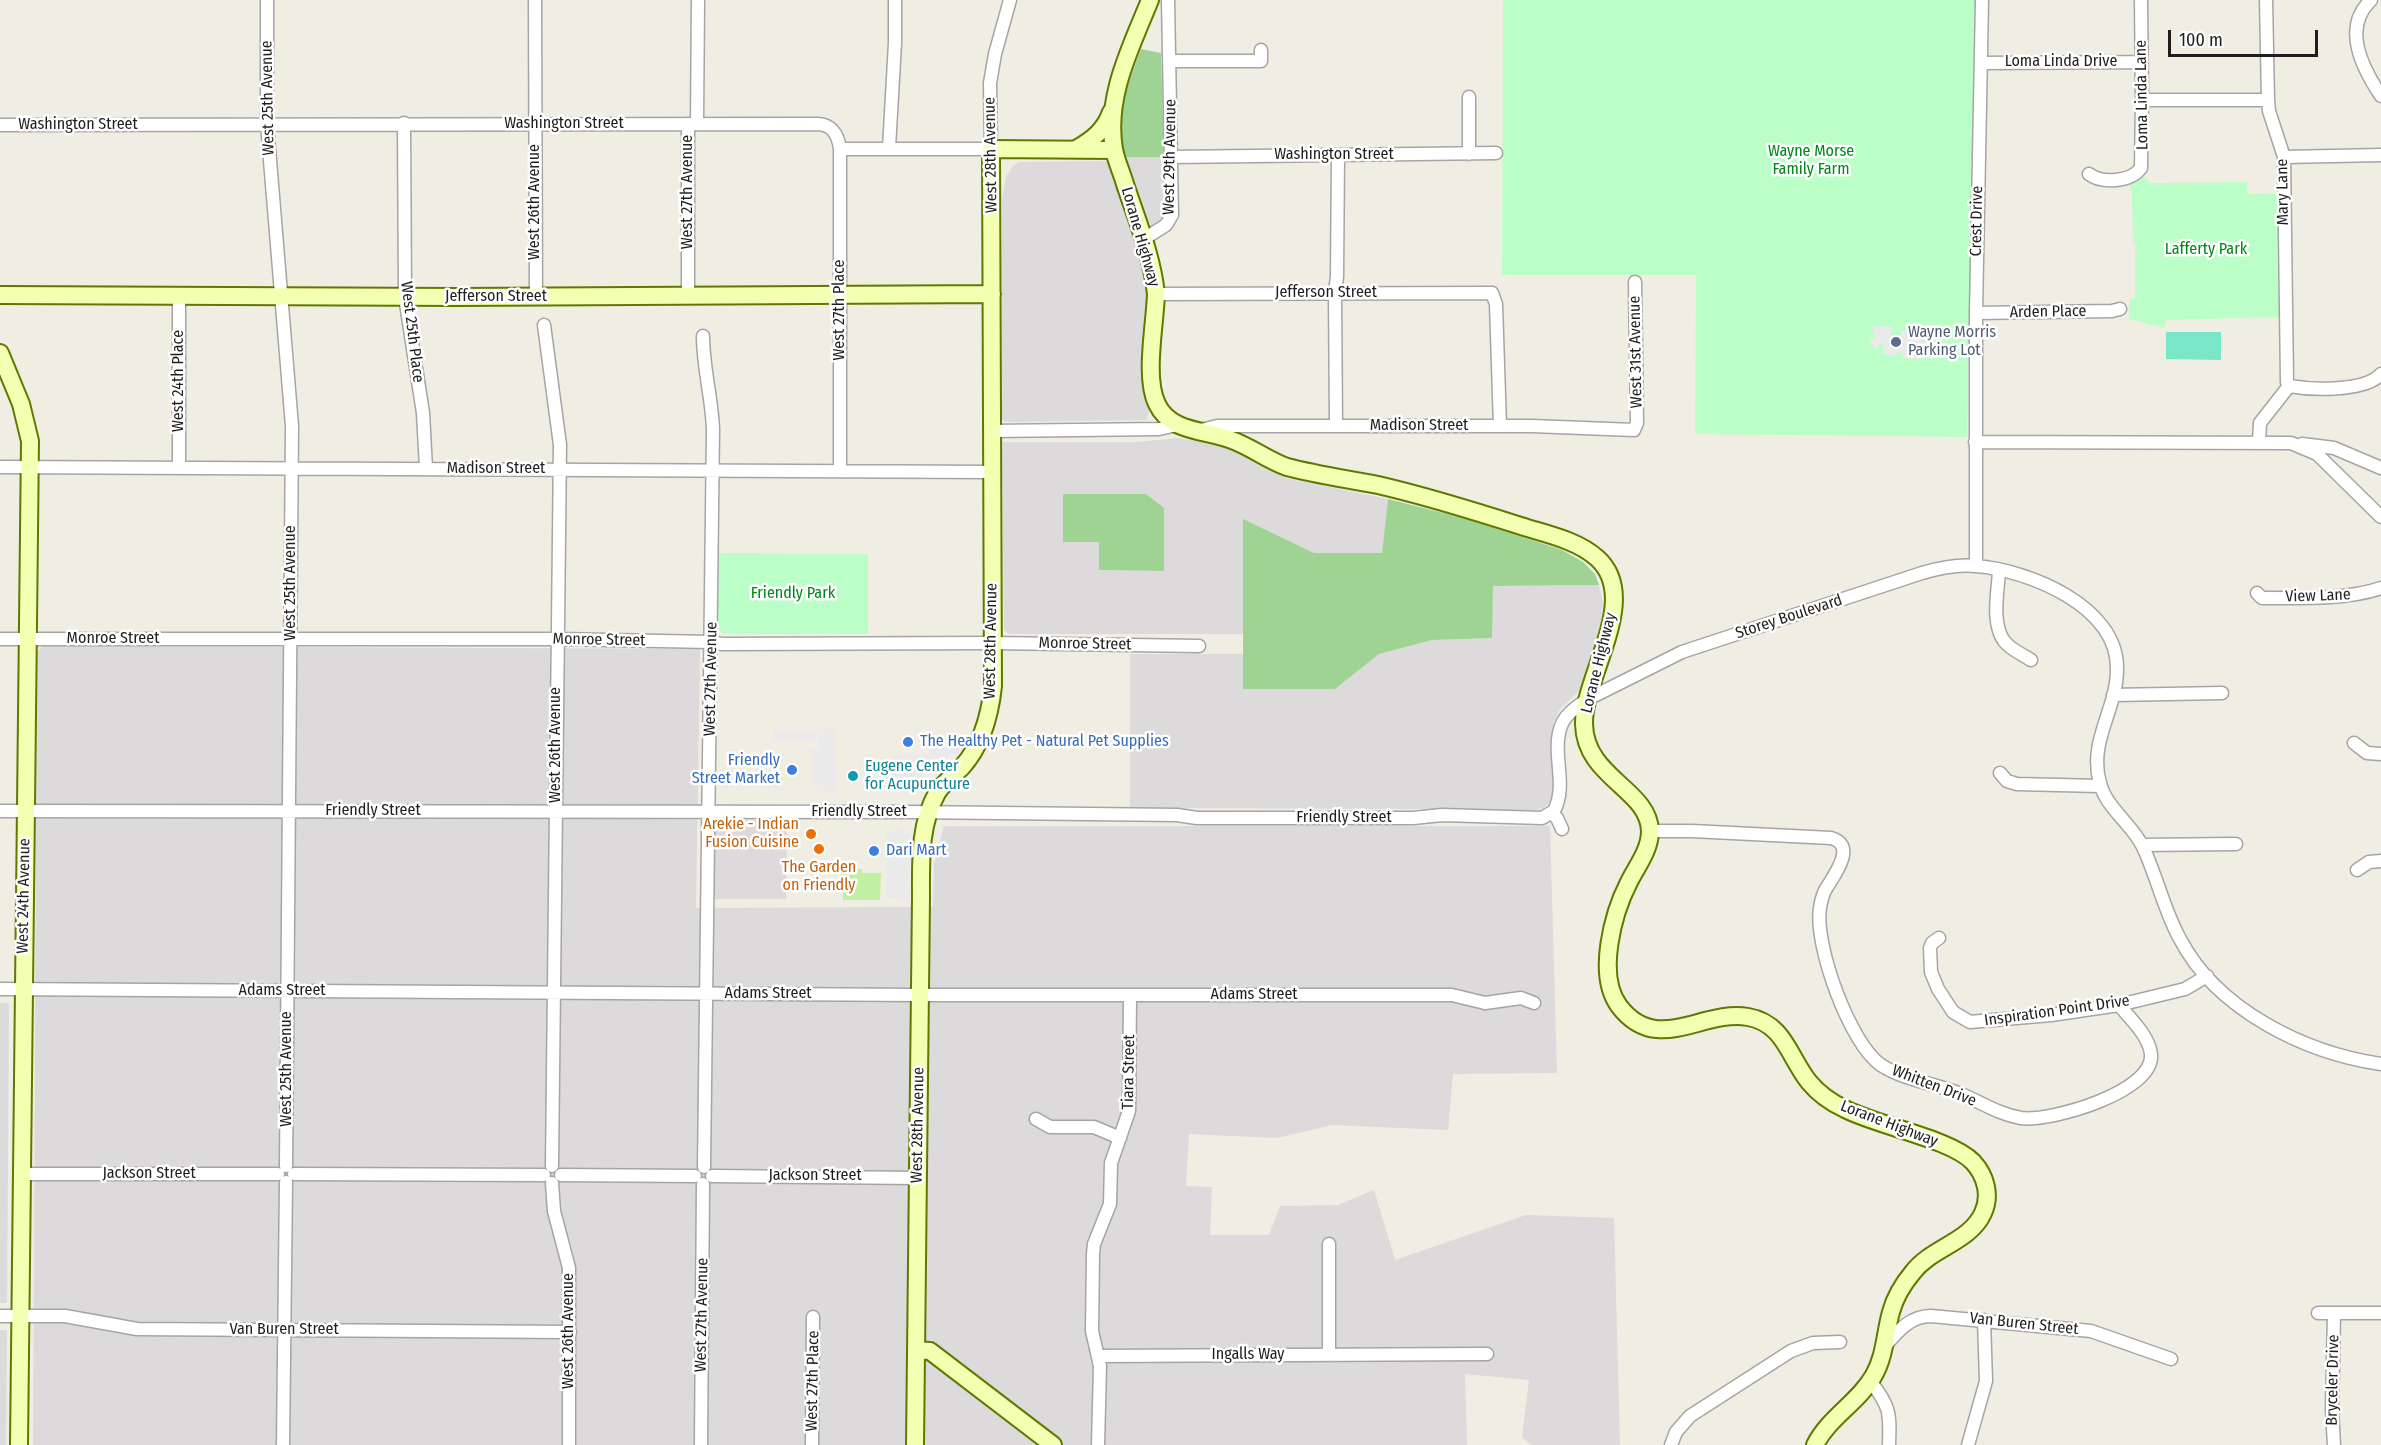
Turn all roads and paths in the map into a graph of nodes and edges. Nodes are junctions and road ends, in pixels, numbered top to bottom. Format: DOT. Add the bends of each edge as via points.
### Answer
graph roads {
  1 [pos="267,0"];
  2 [pos="535,0"];
  3 [pos="698,0"];
  4 [pos="895,0"];
  5 [pos="1010,0"];
  6 [pos="1150,0"];
  7 [pos="1168,0"];
  8 [pos="1982,0"];
  9 [pos="2141,0"];
  10 [pos="2266,0"];
  11 [pos="2371,0"];
  12 [pos="1261,50"];
  13 [pos="1170,61"];
  14 [pos="2141,62"];
  15 [pos="1981,63"];
  16 [pos="2381,96"];
  17 [pos="1469,97"];
  18 [pos="2142,100"];
  19 [pos="2268,100"];
  20 [pos="1113,105"];
  21 [pos="404,123"];
  22 [pos="267,124"];
  23 [pos="534,124"];
  24 [pos="693,124"];
  25 [pos="0,125"];
  26 [pos="889,148"];
  27 [pos="840,149"];
  28 [pos="991,149"];
  29 [pos="1020,149"];
  30 [pos="1076,149"];
  31 [pos="1114,150"];
  32 [pos="1496,153"];
  33 [pos="1469,154"];
  34 [pos="1338,155"];
  35 [pos="2381,155"];
  36 [pos="1172,157"];
  37 [pos="2284,157"];
  38 [pos="2089,174"];
  39 [pos="991,197"];
  40 [pos="1144,239"];
  41 [pos="1635,282"];
  42 [pos="1335,293"];
  43 [pos="992,294"];
  44 [pos="1156,294"];
  45 [pos="179,295"];
  46 [pos="840,295"];
  47 [pos="0,296"];
  48 [pos="536,296"];
  49 [pos="688,296"];
  50 [pos="282,297"];
  51 [pos="405,297"];
  52 [pos="2120,309"];
  53 [pos="1976,313"];
  54 [pos="544,325"];
  55 [pos="703,336"];
  56 [pos="0,352"];
  57 [pos="2381,374"];
  58 [pos="2289,386"];
  59 [pos="1637,423"];
  60 [pos="1177,425"];
  61 [pos="1336,426"];
  62 [pos="1500,426"];
  63 [pos="992,431"];
  64 [pos="1196,431"];
  65 [pos="1975,442"];
  66 [pos="2259,442"];
  67 [pos="2291,443"];
  68 [pos="0,466"];
  69 [pos="29,467"];
  70 [pos="179,467"];
  71 [pos="292,467"];
  72 [pos="426,468"];
  73 [pos="2381,468"];
  74 [pos="559,469"];
  75 [pos="712,471"];
  76 [pos="840,471"];
  77 [pos="992,472"];
  78 [pos="2381,517"];
  79 [pos="1976,566"];
  80 [pos="1999,571"];
  81 [pos="2381,588"];
  82 [pos="2257,593"];
  83 [pos="0,639"];
  84 [pos="27,639"];
  85 [pos="557,639"];
  86 [pos="291,641"];
  87 [pos="711,642"];
  88 [pos="993,643"];
  89 [pos="1199,646"];
  90 [pos="2031,660"];
  91 [pos="2223,693"];
  92 [pos="2113,695"];
  93 [pos="1588,699"];
  94 [pos="2354,743"];
  95 [pos="2381,754"];
  96 [pos="2000,773"];
  97 [pos="2100,786"];
  98 [pos="0,811"];
  99 [pos="25,811"];
  100 [pos="289,811"];
  101 [pos="556,811"];
  102 [pos="709,812"];
  103 [pos="929,812"];
  104 [pos="1551,813"];
  105 [pos="1562,829"];
  106 [pos="1650,831"];
  107 [pos="2236,844"];
  108 [pos="2142,845"];
  109 [pos="2381,861"];
  110 [pos="2357,870"];
  111 [pos="1939,938"];
  112 [pos="2207,976"];
  113 [pos="0,989"];
  114 [pos="23,990"];
  115 [pos="287,991"];
  116 [pos="554,993"];
  117 [pos="707,994"];
  118 [pos="920,995"];
  119 [pos="1130,996"];
  120 [pos="1534,1003"];
  121 [pos="2119,1005"];
  122 [pos="2381,1064"];
  123 [pos="1036,1119"];
  124 [pos="1120,1137"];
  125 [pos="21,1174"];
  126 [pos="286,1174"];
  127 [pos="552,1175"];
  128 [pos="703,1176"];
  129 [pos="918,1178"];
  130 [pos="1329,1244"];
  131 [pos="2318,1313"];
  132 [pos="2381,1313"];
  133 [pos="2334,1314"];
  134 [pos="0,1316"];
  135 [pos="20,1316"];
  136 [pos="813,1317"];
  137 [pos="1984,1320"];
  138 [pos="284,1330"];
  139 [pos="570,1332"];
  140 [pos="1840,1342"];
  141 [pos="1884,1346"];
  142 [pos="916,1350"];
  143 [pos="1487,1354"];
  144 [pos="1329,1355"];
  145 [pos="1099,1356"];
  146 [pos="2171,1359"];
  147 [pos="1870,1382"];
  148 [pos="20,1445"];
  149 [pos="283,1445"];
  150 [pos="569,1445"];
  151 [pos="701,1445"];
  152 [pos="812,1445"];
  153 [pos="915,1445"];
  154 [pos="1053,1445"];
  155 [pos="1098,1445"];
  156 [pos="1671,1445"];
  157 [pos="1815,1445"];
  158 [pos="1889,1445"];
  159 [pos="1968,1445"];
  160 [pos="2334,1445"];
  1 -- 22 [label="street, West 25th Avenue"];
  2 -- 23 [label="street, West 26th Avenue"];
  3 -- 24 [label="street, West 27th Avenue"];
  4 -- 26 [label="street"];
  5 -- 28 [label="street, West 28th Avenue" via="990,84"];
  6 -- 20 [label="street, Lorane Highway" via="1120,75"];
  7 -- 13 [label="street, West 29th Avenue"];
  8 -- 15 [label="street, Crest Drive"];
  9 -- 14 [label="street, Loma Linda Lane"];
  10 -- 19 [label="street, Mary Lane"];
  11 -- 16 [label="street" via="2361,13 2357,48"];
  12 -- 13 [label="street" via="1261,61"];
  13 -- 36 [label="street, West 29th Avenue"];
  14 -- 15 [label="street, Loma Linda Drive"];
  14 -- 18 [label="street, Loma Linda Lane"];
  15 -- 53 [label="street, Crest Drive"];
  17 -- 33 [label="street"];
  18 -- 19 [label="street"];
  18 -- 38 [label="street, Loma Linda Lane" via="2142,159 2138,172 2124,179 2099,180"];
  19 -- 37 [label="street, Mary Lane"];
  20 -- 30 [label="street" via="1098,134"];
  20 -- 31 [label="street, Lorane Highway"];
  21 -- 22 [label="street, Washington Street"];
  21 -- 23 [label="street, Washington Street"];
  21 -- 51 [label="street, West 25th Place"];
  22 -- 25 [label="street, Washington Street"];
  22 -- 50 [label="street, West 25th Avenue"];
  23 -- 24 [label="street, Washington Street"];
  23 -- 48 [label="street, West 26th Avenue"];
  24 -- 27 [label="street, Washington Street" via="822,124 834,131"];
  24 -- 49 [label="street, West 27th Avenue"];
  26 -- 27 [label="street"];
  26 -- 28 [label="street"];
  27 -- 46 [label="street, West 27th Place"];
  28 -- 29 [label="street"];
  28 -- 39 [label="street, West 28th Avenue"];
  29 -- 30 [label="street"];
  29 -- 39 [label="street" via="1003,164"];
  30 -- 31 [label="street"];
  31 -- 40 [label="street, Lorane Highway"];
  32 -- 33 [label="street, Washington Street"];
  33 -- 34 [label="street, Washington Street"];
  34 -- 36 [label="street, Washington Street"];
  34 -- 42 [label="street"];
  35 -- 37 [label="street"];
  36 -- 40 [label="street, West 29th Avenue" via="1172,218"];
  37 -- 58 [label="street, Mary Lane"];
  39 -- 43 [label="street, West 28th Avenue"];
  40 -- 44 [label="street, Lorane Highway"];
  41 -- 59 [label="street, West 31st Avenue"];
  42 -- 44 [label="street, Jefferson Street"];
  42 -- 61 [label="street"];
  42 -- 62 [label="street, Jefferson Street" via="1490,293 1495,297"];
  43 -- 46 [label="street, Jefferson Street"];
  43 -- 63 [label="street, West 28th Avenue"];
  44 -- 60 [label="street, Lorane Highway" via="1152,391 1162,414"];
  45 -- 47 [label="street, Jefferson Street"];
  45 -- 50 [label="street, Jefferson Street"];
  45 -- 70 [label="street, West 24th Place"];
  46 -- 49 [label="street, Jefferson Street"];
  46 -- 76 [label="street, West 27th Place"];
  48 -- 49 [label="street, Jefferson Street"];
  48 -- 51 [label="street, Jefferson Street"];
  50 -- 51 [label="street, Jefferson Street"];
  50 -- 71 [label="street, West 25th Avenue"];
  51 -- 72 [label="street, West 25th Place" via="423,413"];
  52 -- 53 [label="street, Arden Place"];
  53 -- 65 [label="street, Crest Drive"];
  54 -- 74 [label="street, West 26th Avenue" via="559,424"];
  55 -- 75 [label="street, West 27th Avenue" via="713,416"];
  56 -- 69 [label="street, West 24th Avenue" via="27,424"];
  57 -- 58 [label="street" via="2373,382 2355,388"];
  58 -- 66 [label="street" via="2260,423"];
  59 -- 62 [label="street, Madison Street" via="1632,430"];
  60 -- 63 [label="street" via="1159,429"];
  60 -- 64 [label="street, Lorane Highway"];
  61 -- 62 [label="street, Madison Street"];
  61 -- 64 [label="street, Madison Street" via="1217,426"];
  63 -- 77 [label="street, West 28th Avenue"];
  64 -- 93 [label="street, Lorane Highway" via="1235,441 1283,465 1464,508 1583,548 1598,558 1613,583 1614,600 1612,620"];
  65 -- 66 [label="street"];
  65 -- 79 [label="street, Crest Drive"];
  66 -- 67 [label="street"];
  67 -- 73 [label="street" via="2334,447"];
  67 -- 78 [label="street" via="2317,454"];
  68 -- 69 [label="street, Madison Street"];
  69 -- 70 [label="street, Madison Street"];
  69 -- 84 [label="street, West 24th Avenue"];
  70 -- 71 [label="street, Madison Street"];
  71 -- 72 [label="street, Madison Street"];
  71 -- 86 [label="street, West 25th Avenue"];
  72 -- 74 [label="street, Madison Street"];
  74 -- 75 [label="street, Madison Street"];
  74 -- 85 [label="street, West 26th Avenue"];
  75 -- 76 [label="street, Madison Street"];
  75 -- 87 [label="street, West 27th Avenue"];
  76 -- 77 [label="street, Madison Street"];
  77 -- 88 [label="street, West 28th Avenue"];
  79 -- 80 [label="street, Storey Boulevard"];
  79 -- 93 [label="street, Storey Boulevard" via="1922,573 1682,652"];
  80 -- 90 [label="street" via="2000,633 2008,645"];
  80 -- 92 [label="street, Storey Boulevard" via="2049,585 2102,623 2117,658"];
  81 -- 82 [label="street, View Lane" via="2323,596 2262,598"];
  83 -- 84 [label="street, Monroe Street"];
  84 -- 86 [label="street, Monroe Street"];
  84 -- 99 [label="street, West 24th Avenue"];
  85 -- 86 [label="street, Monroe Street"];
  85 -- 87 [label="street, Monroe Street"];
  85 -- 101 [label="street, West 26th Avenue"];
  86 -- 100 [label="street, West 25th Avenue"];
  87 -- 88 [label="street, Monroe Street"];
  87 -- 102 [label="street, West 27th Avenue"];
  88 -- 89 [label="street, Monroe Street"];
  88 -- 103 [label="street, West 28th Avenue" via="993,686 984,728 974,750 939,790"];
  91 -- 92 [label="street"];
  92 -- 97 [label="street, Storey Boulevard" via="2098,741"];
  93 -- 104 [label="street" via="1574,709 1561,727 1560,792"];
  93 -- 106 [label="street, Lorane Highway" via="1584,724 1590,754 1635,800"];
  94 -- 95 [label="street" via="2367,753"];
  96 -- 97 [label="street" via="2017,784"];
  97 -- 108 [label="street"];
  98 -- 99 [label="street, Friendly Street"];
  99 -- 100 [label="street, Friendly Street"];
  99 -- 114 [label="street, West 24th Avenue"];
  100 -- 101 [label="street, Friendly Street"];
  100 -- 115 [label="street, West 25th Avenue"];
  101 -- 102 [label="street, Friendly Street"];
  101 -- 116 [label="street, West 26th Avenue"];
  102 -- 103 [label="street, Friendly Street"];
  102 -- 117 [label="street, West 27th Avenue"];
  103 -- 104 [label="street, Friendly Street" via="1531,819"];
  103 -- 118 [label="street, West 28th Avenue" via="922,856"];
  104 -- 105 [label="street"];
  106 -- 121 [label="street, Whitten Drive" via="1834,839 1842,847 1842,863 1823,895 1820,918 1827,965 1835,990 1867,1051 1882,1065 2003,1114 2037,1118 2071,1112 2106,1098 2145,1070 2151,1052 2148,1044"];
  106 -- 141 [label="street, Lorane Highway" via="1643,857 1623,895 1609,945 1611,992 1628,1016 1664,1030 1729,1016 1760,1020 1779,1034 1809,1081 1832,1101 1870,1120 1950,1147 1964,1154 1983,1176 1987,1197 1981,1217 1968,1232 1926,1257 1914,1269 1896,1298"];
  107 -- 108 [label="street"];
  108 -- 112 [label="street" via="2176,933"];
  109 -- 110 [label="street" via="2369,862"];
  111 -- 121 [label="street, Inspiration Point Drive" via="1930,948 1934,981 1953,1012 1970,1022"];
  112 -- 121 [label="street, Inspiration Point Drive" via="2185,989"];
  112 -- 122 [label="street" via="2240,1008 2276,1029 2350,1059"];
  113 -- 114 [label="street, Adams Street"];
  114 -- 115 [label="street, Adams Street"];
  114 -- 125 [label="street, West 24th Avenue"];
  115 -- 116 [label="street, Adams Street"];
  115 -- 126 [label="street, West 25th Avenue"];
  116 -- 117 [label="street, Adams Street"];
  116 -- 127 [label="street, West 26th Avenue"];
  117 -- 118 [label="street, Adams Street"];
  117 -- 128 [label="street, West 27th Avenue"];
  118 -- 119 [label="street, Adams Street"];
  118 -- 129 [label="street, West 28th Avenue"];
  119 -- 120 [label="street, Adams Street" via="1452,995 1485,1003 1521,998"];
  119 -- 124 [label="street, Tiara Street" via="1130,1104"];
  123 -- 124 [label="street" via="1050,1127 1094,1127"];
  124 -- 145 [label="street, Tiara Street" via="1110,1166 1110,1204 1093,1248 1092,1331"];
  125 -- 126 [label="street, Jackson Street"];
  125 -- 135 [label="street, West 24th Avenue"];
  126 -- 127 [label="street, Jackson Street"];
  126 -- 138 [label="street, West 25th Avenue"];
  127 -- 128 [label="street, Jackson Street"];
  127 -- 139 [label="street, West 26th Avenue" via="554,1211 569,1268"];
  128 -- 129 [label="street, Jackson Street"];
  128 -- 151 [label="street, West 27th Avenue"];
  129 -- 142 [label="street, West 28th Avenue"];
  130 -- 144 [label="street"];
  131 -- 133 [label="street"];
  132 -- 133 [label="street"];
  133 -- 160 [label="street, Bryceler Drive"];
  134 -- 135 [label="street, Van Buren Street"];
  135 -- 138 [label="street, Van Buren Street" via="65,1316 137,1329"];
  135 -- 148 [label="street, West 24th Avenue"];
  136 -- 152 [label="street, West 27th Place"];
  137 -- 141 [label="street, Van Buren Street" via="1920,1317 1902,1326"];
  137 -- 146 [label="street, Van Buren Street" via="2091,1331"];
  137 -- 159 [label="street" via="1986,1385"];
  138 -- 139 [label="street, Van Buren Street"];
  138 -- 149 [label="street, West 25th Avenue"];
  139 -- 150 [label="street, West 26th Avenue"];
  140 -- 156 [label="street" via="1813,1342 1791,1351 1690,1416"];
  141 -- 147 [label="street, Lorane Highway"];
  142 -- 153 [label="street, West 28th Avenue"];
  142 -- 154 [label="street" via="930,1351"];
  143 -- 144 [label="street, Ingalls Way"];
  144 -- 145 [label="street, Ingalls Way"];
  145 -- 155 [label="street"];
  147 -- 157 [label="street, Lorane Highway" via="1829,1424"];
  147 -- 158 [label="street" via="1890,1414"];
}
